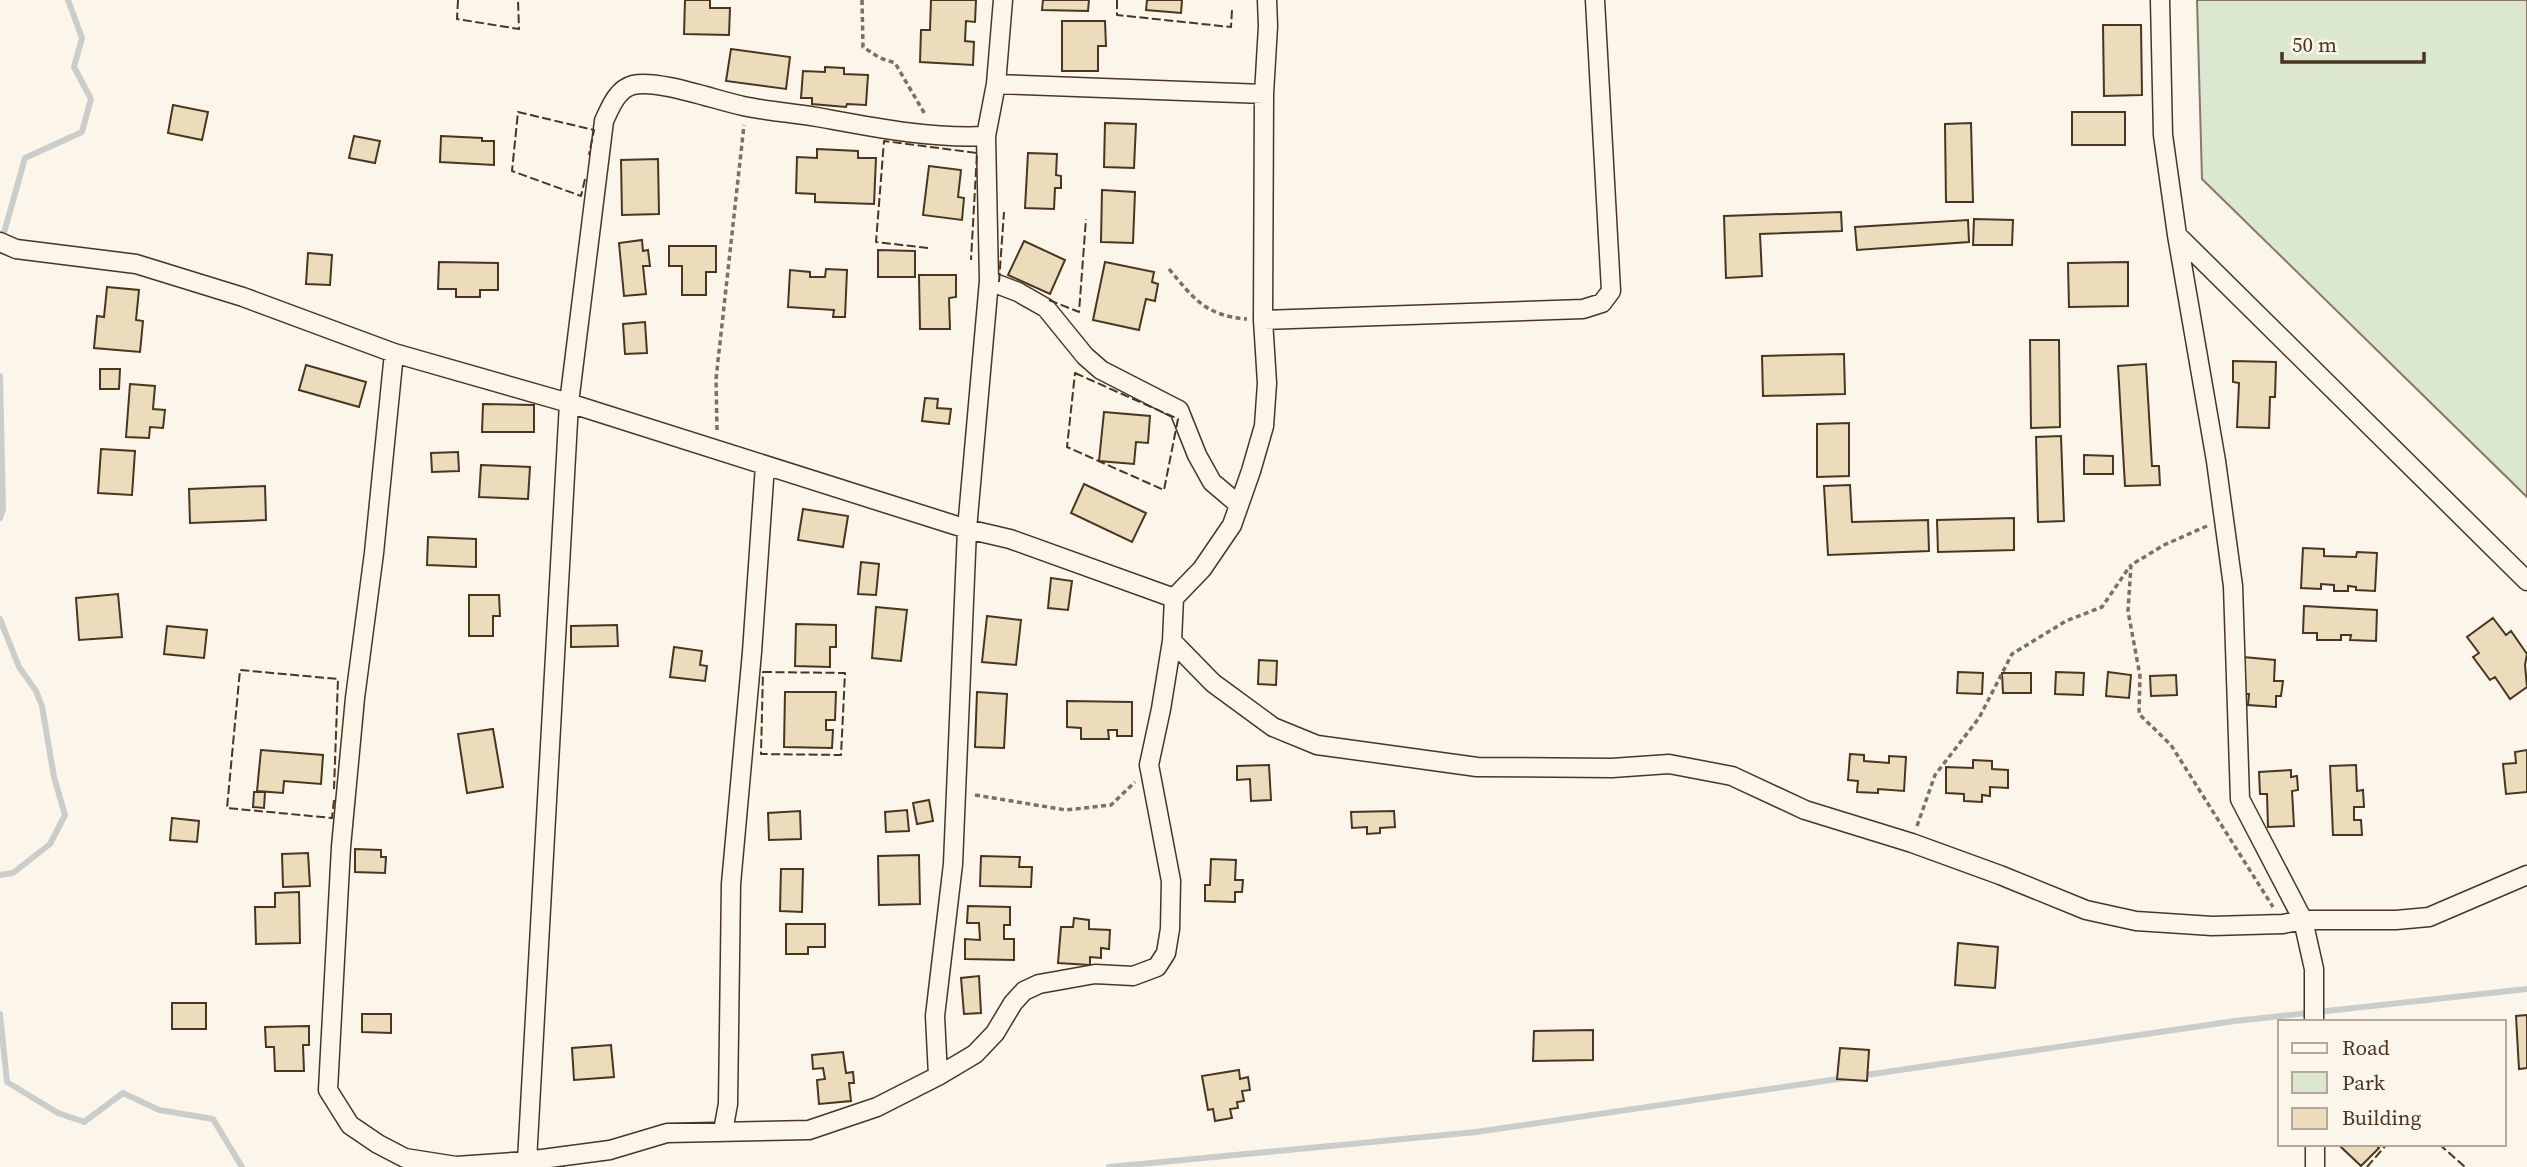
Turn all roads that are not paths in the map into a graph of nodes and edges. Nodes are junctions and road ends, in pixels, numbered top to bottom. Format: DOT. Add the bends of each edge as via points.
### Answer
graph roads {
  1 [pos="1003,0"];
  2 [pos="1267,0"];
  3 [pos="1595,0"];
  4 [pos="2160,0"];
  5 [pos="996,84"];
  6 [pos="1264,94"];
  7 [pos="986,136"];
  8 [pos="2177,235"];
  9 [pos="0,242"];
  10 [pos="989,281"];
  11 [pos="1264,320"];
  12 [pos="394,353"];
  13 [pos="569,403"];
  14 [pos="765,465"];
  15 [pos="1238,504"];
  16 [pos="967,529"];
  17 [pos="2527,581"];
  18 [pos="1174,598"];
  19 [pos="1172,641"];
  20 [pos="2527,875"];
  21 [pos="2304,920"];
  22 [pos="2314,1020"];
  23 [pos="938,1076"];
  24 [pos="723,1131"];
  25 [pos="2315,1146"];
  26 [pos="527,1161"];
  27 [pos="2315,1167"];
  1 -- 5 [label="street"];
  2 -- 6 [label="street"];
  3 -- 11 [label="street" via="1611,291 1602,303 1583,309"];
  4 -- 8 [label="street" via="2163,135"];
  5 -- 6 [label="street"];
  5 -- 7 [label="street"];
  6 -- 11 [label="street"];
  7 -- 10 [label="street"];
  7 -- 13 [label="street" via="931,135 746,106 651,84 631,86 616,97 604,121"];
  8 -- 17 [label="street"];
  8 -- 21 [label="street" via="2233,586 2240,799"];
  9 -- 12 [label="street" via="16,249 136,264 243,297"];
  10 -- 15 [label="street" via="1046,308 1101,370 1179,410 1212,482"];
  10 -- 16 [label="street"];
  11 -- 15 [label="street" via="1264,426"];
  12 -- 13 [label="street"];
  12 -- 26 [label="street" via="341,847 328,1090 350,1125 405,1158 456,1166"];
  13 -- 14 [label="street"];
  13 -- 26 [label="street"];
  14 -- 16 [label="street"];
  14 -- 24 [label="street" via="731,884 728,1104"];
  15 -- 18 [label="street" via="1232,525 1202,569"];
  16 -- 18 [label="street" via="1010,539"];
  16 -- 23 [label="street" via="953,864 934,1016"];
  18 -- 19 [label="street"];
  19 -- 21 [label="street" via="1213,683 1273,727 1317,745 1477,767 1669,764 1732,776 1805,810 2000,874 2086,910 2136,921 2212,926"];
  19 -- 23 [label="street" via="1149,765 1171,881 1166,953 1157,967 1133,976 1095,974 1024,991 975,1054"];
  20 -- 21 [label="street" via="2429,917"];
  21 -- 22 [label="street" via="2314,969"];
  23 -- 24 [label="street" via="877,1107 809,1130"];
  24 -- 26 [label="street" via="667,1133 610,1150"];
  25 -- 27 [label="street"];
}
